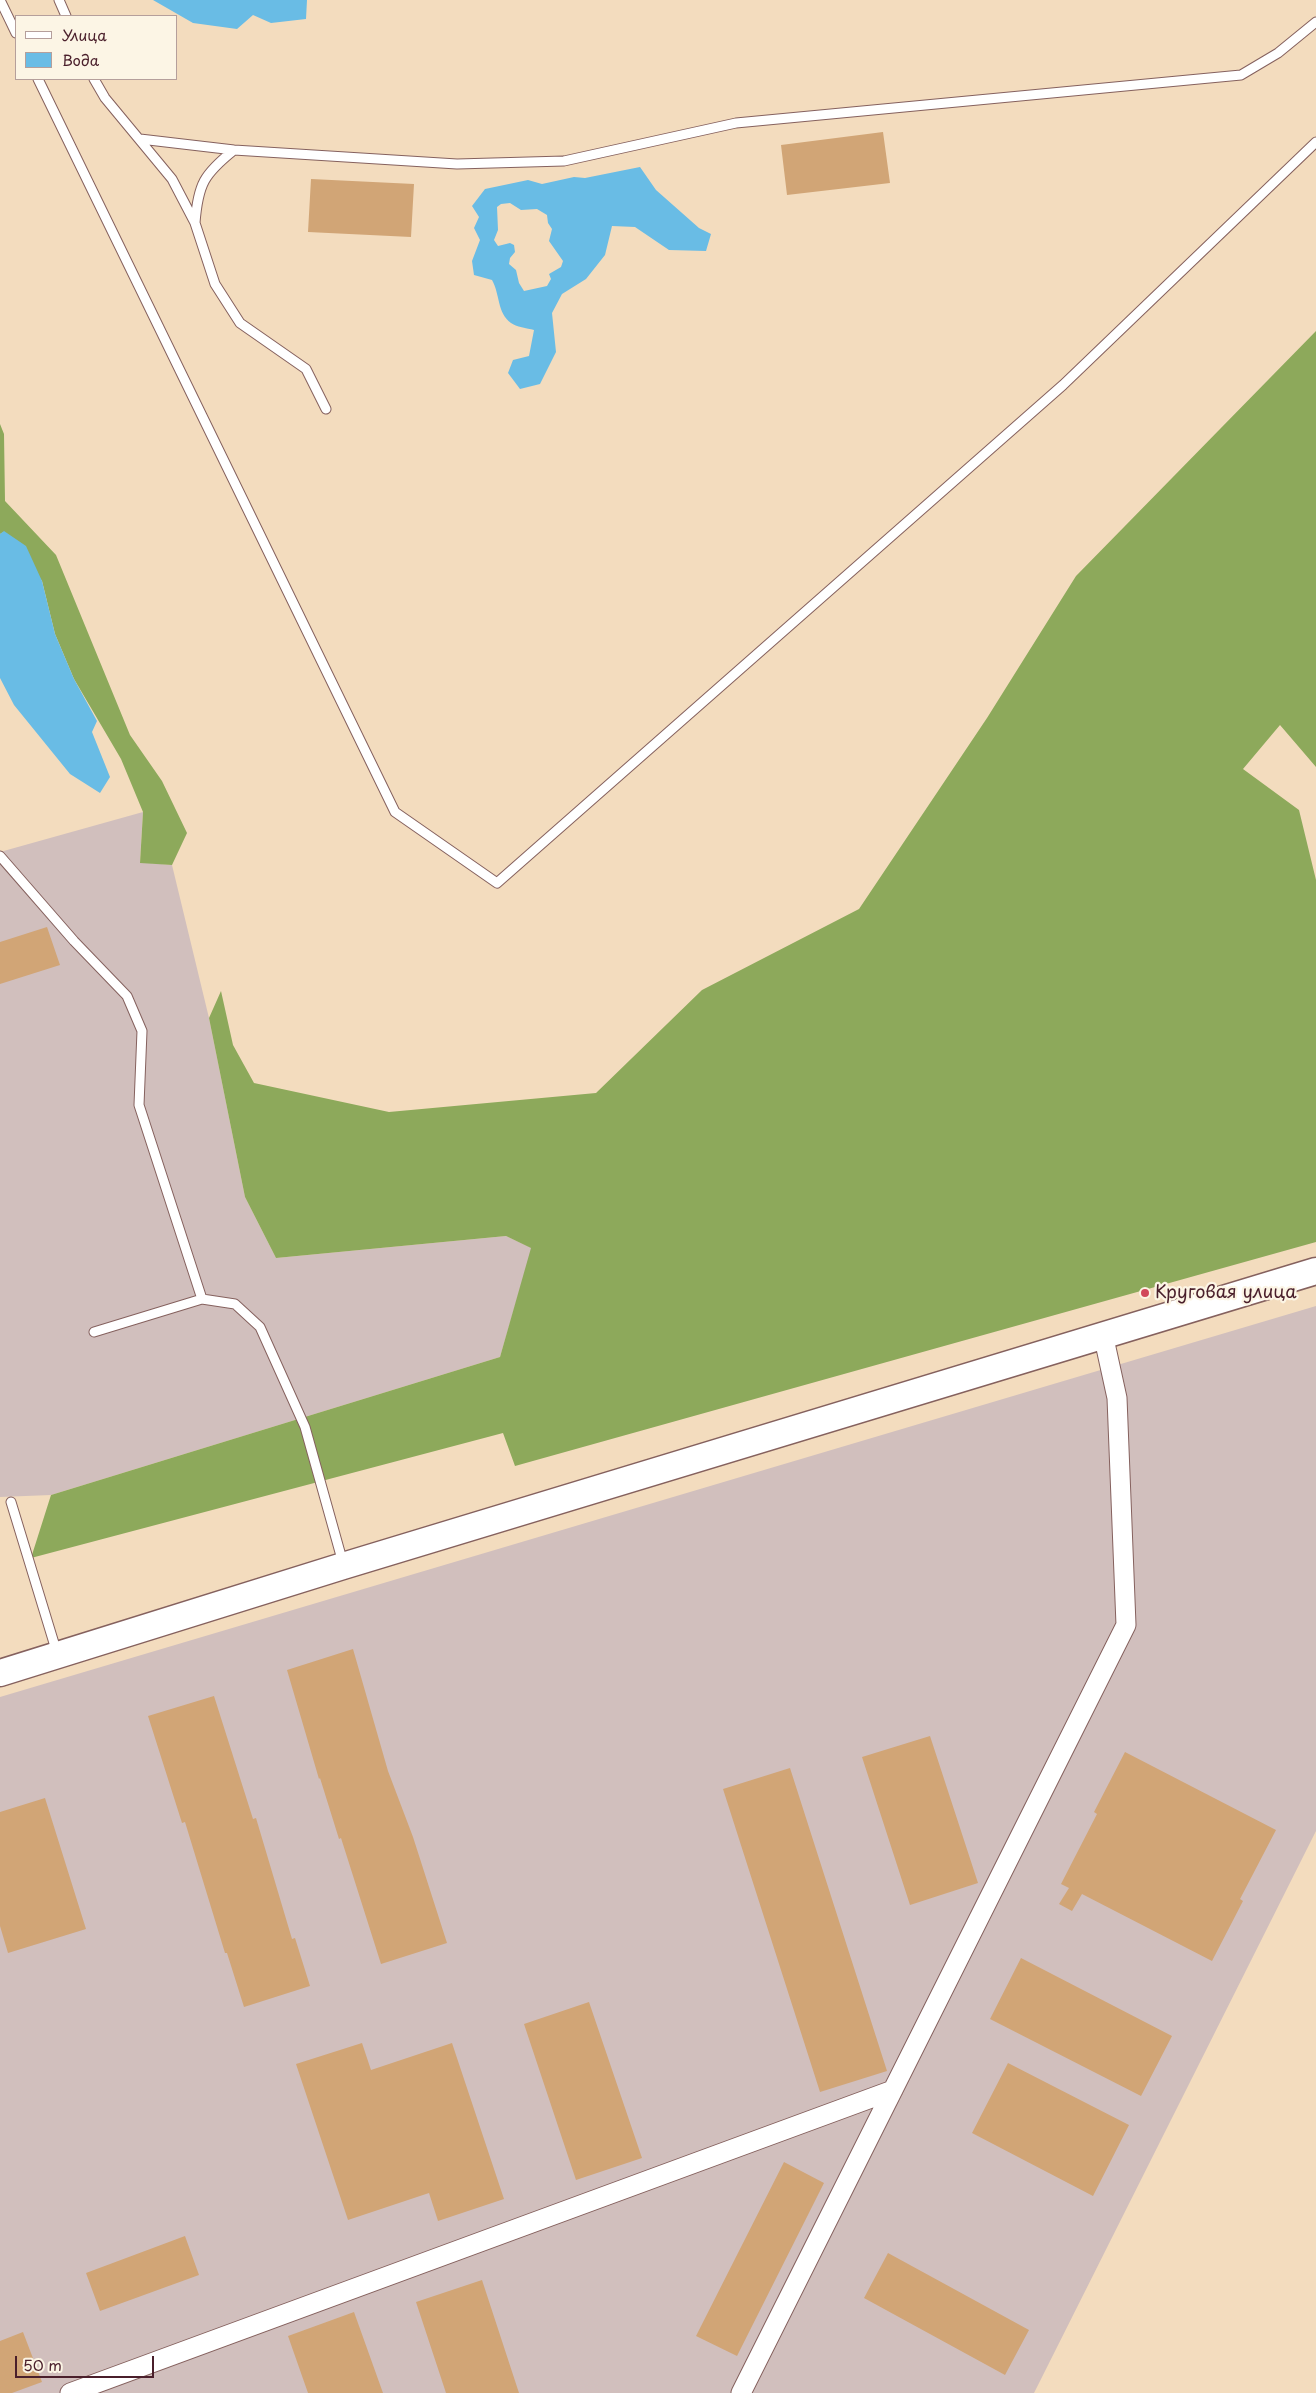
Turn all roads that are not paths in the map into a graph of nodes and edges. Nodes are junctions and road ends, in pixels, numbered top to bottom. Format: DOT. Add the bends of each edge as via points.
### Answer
graph roads {
  1 [pos="0,0"];
  2 [pos="59,0"];
  3 [pos="66,15"];
  4 [pos="1316,22"];
  5 [pos="15,31"];
  6 [pos="38,80"];
  7 [pos="95,80"];
  8 [pos="140,139"];
  9 [pos="1316,142"];
  10 [pos="234,150"];
  11 [pos="195,222"];
  12 [pos="326,409"];
  13 [pos="0,856"];
  14 [pos="1316,1271"];
  15 [pos="202,1299"];
  16 [pos="94,1332"];
  17 [pos="1103,1334"];
  18 [pos="11,1502"];
  19 [pos="343,1566"];
  20 [pos="58,1656"];
  21 [pos="0,1673"];
  22 [pos="893,2090"];
  23 [pos="70,2393"];
  24 [pos="741,2393"];
  1 -- 5 [label="lane"];
  2 -- 3 [label="lane"];
  4 -- 10 [label="lane" via="1278,53 1241,76 736,123 564,161 457,164"];
  6 -- 9 [label="lane" via="395,812 498,882 1063,385"];
  7 -- 8 [label="lane" via="105,98"];
  8 -- 10 [label="lane"];
  8 -- 11 [label="lane" via="172,180"];
  10 -- 11 [label="lane" via="212,168 197,196"];
  11 -- 12 [label="lane" via="215,284 240,323 306,369"];
  13 -- 15 [label="lane" via="127,996 142,1031 139,1105"];
  14 -- 17 [label="main road"];
  15 -- 16 [label="lane"];
  15 -- 19 [label="lane" via="236,1304 260,1327 305,1427"];
  17 -- 19 [label="main road"];
  17 -- 22 [label="street" via="1117,1398 1126,1625"];
  18 -- 20 [label="lane"];
  19 -- 20 [label="main road"];
  20 -- 21 [label="main road"];
  22 -- 23 [label="street"];
  22 -- 24 [label="street"];
}
